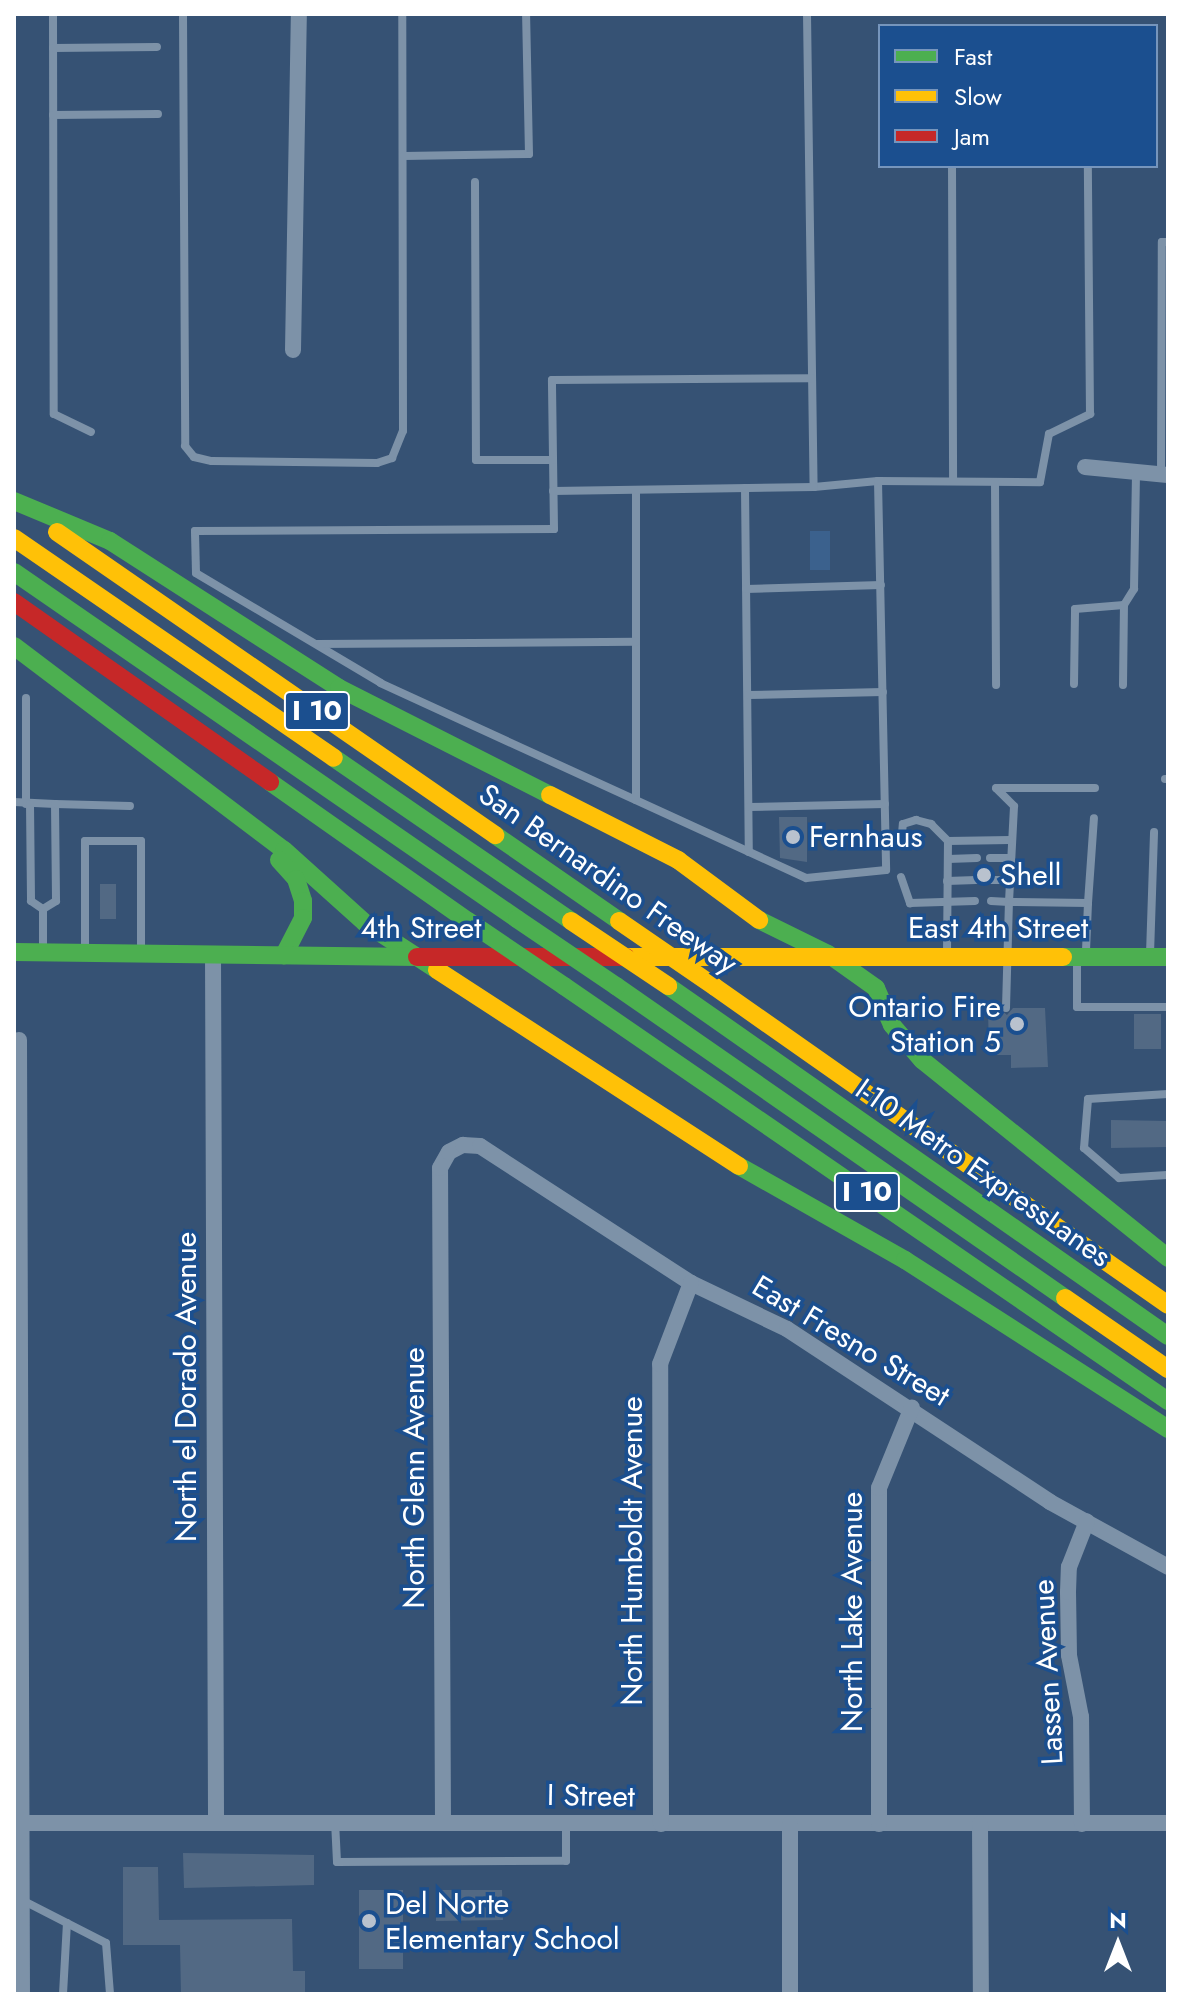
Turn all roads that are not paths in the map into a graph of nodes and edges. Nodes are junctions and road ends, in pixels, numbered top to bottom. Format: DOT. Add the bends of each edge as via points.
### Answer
graph roads {
  1 [pos="53,14"];
  2 [pos="183,14"];
  3 [pos="299,14"];
  4 [pos="402,14"];
  5 [pos="526,14"];
  6 [pos="807,14"];
  7 [pos="157,47"];
  8 [pos="53,48"];
  9 [pos="158,114"];
  10 [pos="53,115"];
  11 [pos="404,156"];
  12 [pos="952,168"];
  13 [pos="1088,168"];
  14 [pos="475,182"];
  15 [pos="1168,242"];
  16 [pos="293,350"];
  17 [pos="812,378"];
  18 [pos="91,432"];
  19 [pos="553,460"];
  20 [pos="1085,467"];
  21 [pos="1136,474"];
  22 [pos="1165,475"];
  23 [pos="878,481"];
  24 [pos="953,481"];
  25 [pos="995,482"];
  26 [pos="814,487"];
  27 [pos="745,488"];
  28 [pos="636,490"];
  29 [pos="553,491"];
  30 [pos="14,502"];
  31 [pos="14,538"];
  32 [pos="14,572"];
  33 [pos="881,585"];
  34 [pos="746,589"];
  35 [pos="14,602"];
  36 [pos="1124,605"];
  37 [pos="636,642"];
  38 [pos="315,644"];
  39 [pos="14,646"];
  40 [pos="1074,684"];
  41 [pos="996,685"];
  42 [pos="1123,685"];
  43 [pos="883,692"];
  44 [pos="748,695"];
  45 [pos="26,698"];
  46 [pos="1095,788"];
  47 [pos="636,800"];
  48 [pos="14,802"];
  49 [pos="28,804"];
  50 [pos="55,804"];
  51 [pos="885,804"];
  52 [pos="130,806"];
  53 [pos="749,807"];
  54 [pos="1094,818"];
  55 [pos="244,826"];
  56 [pos="1154,832"];
  57 [pos="1010,840"];
  58 [pos="948,841"];
  59 [pos="901,845"];
  60 [pos="749,852"];
  61 [pos="977,858"];
  62 [pos="990,858"];
  63 [pos="1011,858"];
  64 [pos="948,859"];
  65 [pos="901,877"];
  66 [pos="976,880"];
  67 [pos="990,880"];
  68 [pos="1011,880"];
  69 [pos="947,881"];
  70 [pos="947,901"];
  71 [pos="975,901"];
  72 [pos="991,901"];
  73 [pos="1009,902"];
  74 [pos="1088,903"];
  75 [pos="43,909"];
  76 [pos="14,952"];
  77 [pos="43,952"];
  78 [pos="85,953"];
  79 [pos="141,953"];
  80 [pos="213,954"];
  81 [pos="828,954"];
  82 [pos="284,955"];
  83 [pos="947,955"];
  84 [pos="1007,956"];
  85 [pos="1082,956"];
  86 [pos="417,957"];
  87 [pos="1159,957"];
  88 [pos="1168,1007"];
  89 [pos="1006,1008"];
  90 [pos="19,1040"];
  91 [pos="1168,1094"];
  92 [pos="463,1145"];
  93 [pos="1167,1175"];
  94 [pos="17,1224"];
  95 [pos="1168,1258"];
  96 [pos="691,1283"];
  97 [pos="1168,1305"];
  98 [pos="1168,1336"];
  99 [pos="1168,1369"];
  100 [pos="1168,1401"];
  101 [pos="912,1407"];
  102 [pos="1168,1429"];
  103 [pos="1087,1521"];
  104 [pos="1168,1567"];
  105 [pos="216,1820"];
  106 [pos="335,1821"];
  107 [pos="443,1822"];
  108 [pos="18,1823"];
  109 [pos="1168,1823"];
  110 [pos="566,1824"];
  111 [pos="661,1824"];
  112 [pos="790,1824"];
  113 [pos="879,1824"];
  114 [pos="980,1824"];
  115 [pos="1082,1824"];
  116 [pos="22,1900"];
  117 [pos="67,1923"];
  118 [pos="22,1994"];
  119 [pos="63,1994"];
  120 [pos="110,1994"];
  121 [pos="790,1994"];
  122 [pos="981,1994"];
  1 -- 8 [label="lane"];
  2 -- 11 [label="lane" via="182,431 194,457 377,463 401,446"];
  3 -- 16 [label="street"];
  4 -- 11 [label="lane"];
  5 -- 11 [label="lane" via="529,154"];
  6 -- 17 [label="lane"];
  7 -- 8 [label="lane"];
  8 -- 10 [label="lane"];
  9 -- 10 [label="lane"];
  10 -- 18 [label="lane" via="54,414"];
  12 -- 24 [label="lane"];
  13 -- 25 [label="lane" via="1090,414 1049,434 1040,482"];
  14 -- 19 [label="lane" via="476,460"];
  15 -- 22 [label="lane" via="1162,242"];
  17 -- 19 [label="lane" via="552,380"];
  17 -- 26 [label="lane"];
  19 -- 29 [label="lane"];
  20 -- 21 [label="street"];
  21 -- 22 [label="street"];
  21 -- 36 [label="lane" via="1136,568"];
  23 -- 24 [label="lane"];
  23 -- 26 [label="lane"];
  23 -- 33 [label="lane"];
  24 -- 25 [label="lane"];
  25 -- 41 [label="lane"];
  26 -- 27 [label="lane"];
  27 -- 28 [label="lane"];
  27 -- 34 [label="lane"];
  28 -- 29 [label="lane"];
  28 -- 37 [label="lane"];
  29 -- 38 [label="lane" via="554,529 195,531 196,573"];
  30 -- 81 [label="main road" via="110,541 315,674 678,860 761,921"];
  30 -- 97 [label="main road, San Bernardino Freeway / I 10, bridge"];
  31 -- 98 [label="main road, I-10 Metro ExpressLanes, bridge"];
  32 -- 99 [label="main road, I-10 Metro ExpressLanes, bridge"];
  33 -- 34 [label="lane"];
  33 -- 43 [label="lane"];
  34 -- 44 [label="lane"];
  35 -- 100 [label="main road, I 10, bridge"];
  36 -- 40 [label="lane" via="1075,609"];
  36 -- 42 [label="lane"];
  37 -- 38 [label="lane"];
  37 -- 47 [label="lane"];
  38 -- 47 [label="lane" via="381,683"];
  39 -- 55 [label="main road"];
  43 -- 44 [label="lane"];
  43 -- 51 [label="lane"];
  44 -- 53 [label="lane"];
  45 -- 49 [label="lane"];
  46 -- 57 [label="lane" via="996,788 1014,806"];
  47 -- 60 [label="lane"];
  48 -- 49 [label="lane"];
  49 -- 50 [label="lane"];
  49 -- 75 [label="lane" via="31,901"];
  50 -- 52 [label="lane"];
  50 -- 75 [label="lane" via="56,901"];
  51 -- 53 [label="lane"];
  51 -- 60 [label="lane" via="886,870 806,878"];
  53 -- 60 [label="lane"];
  54 -- 74 [label="lane"];
  55 -- 82 [label="main road" via="300,886 303,918"];
  55 -- 86 [label="main road" via="284,850 365,923"];
  56 -- 87 [label="lane"];
  57 -- 58 [label="lane"];
  57 -- 63 [label="lane"];
  58 -- 59 [label="lane" via="931,824 916,820 903,824"];
  58 -- 64 [label="lane"];
  61 -- 64 [label="lane"];
  62 -- 63 [label="lane"];
  63 -- 68 [label="lane"];
  64 -- 69 [label="lane"];
  65 -- 70 [label="lane" via="910,903"];
  66 -- 69 [label="lane"];
  67 -- 68 [label="lane"];
  68 -- 73 [label="lane"];
  69 -- 70 [label="lane"];
  70 -- 71 [label="lane"];
  70 -- 83 [label="lane"];
  72 -- 73 [label="lane"];
  73 -- 74 [label="lane"];
  73 -- 84 [label="lane"];
  74 -- 85 [label="lane"];
  75 -- 77 [label="lane"];
  76 -- 77 [label="main road, 4th Street"];
  77 -- 78 [label="main road, 4th Street"];
  78 -- 79 [label="main road, 4th Street"];
  78 -- 79 [label="lane" via="85,841 141,841"];
  79 -- 80 [label="main road, 4th Street"];
  80 -- 82 [label="main road, 4th Street"];
  80 -- 105 [label="street, North el Dorado Avenue"];
  81 -- 83 [label="main road, East 4th Street"];
  81 -- 86 [label="main road, 4th Street"];
  81 -- 95 [label="main road" via="876,988 892,1025 922,1060"];
  82 -- 86 [label="main road, 4th Street"];
  83 -- 84 [label="main road, East 4th Street"];
  84 -- 85 [label="main road, East 4th Street"];
  84 -- 89 [label="lane"];
  85 -- 87 [label="main road, East 4th Street"];
  85 -- 88 [label="lane" via="1077,1007"];
  86 -- 102 [label="main road" via="708,1149 905,1260"];
  90 -- 94 [label="street"];
  91 -- 93 [label="lane" via="1088,1099 1084,1148 1119,1178"];
  92 -- 96 [label="street, East Fresno Street" via="480,1146"];
  92 -- 107 [label="street, North Glenn Avenue" via="449,1152 440,1168"];
  94 -- 108 [label="street"];
  96 -- 101 [label="street, East Fresno Street" via="787,1329"];
  96 -- 111 [label="street, North Humboldt Avenue" via="660,1364"];
  101 -- 103 [label="street, East Fresno Street"];
  101 -- 113 [label="street, North Lake Avenue" via="879,1488"];
  103 -- 104 [label="street, East Fresno Street"];
  103 -- 115 [label="street, Lassen Avenue" via="1069,1567 1068,1592 1069,1655 1081,1717"];
  105 -- 106 [label="street, I Street"];
  105 -- 108 [label="street, I Street"];
  106 -- 107 [label="street, I Street"];
  106 -- 110 [label="lane" via="337,1862 566,1861"];
  107 -- 110 [label="street, I Street"];
  108 -- 116 [label="street"];
  109 -- 115 [label="street, I Street"];
  110 -- 111 [label="street, I Street"];
  111 -- 112 [label="street, I Street"];
  112 -- 113 [label="street, I Street"];
  112 -- 121 [label="street"];
  113 -- 114 [label="street, I Street"];
  114 -- 115 [label="street, I Street"];
  114 -- 122 [label="street"];
  116 -- 117 [label="lane"];
  116 -- 118 [label="street"];
  117 -- 119 [label="lane"];
  117 -- 120 [label="lane" via="108,1945"];
}
